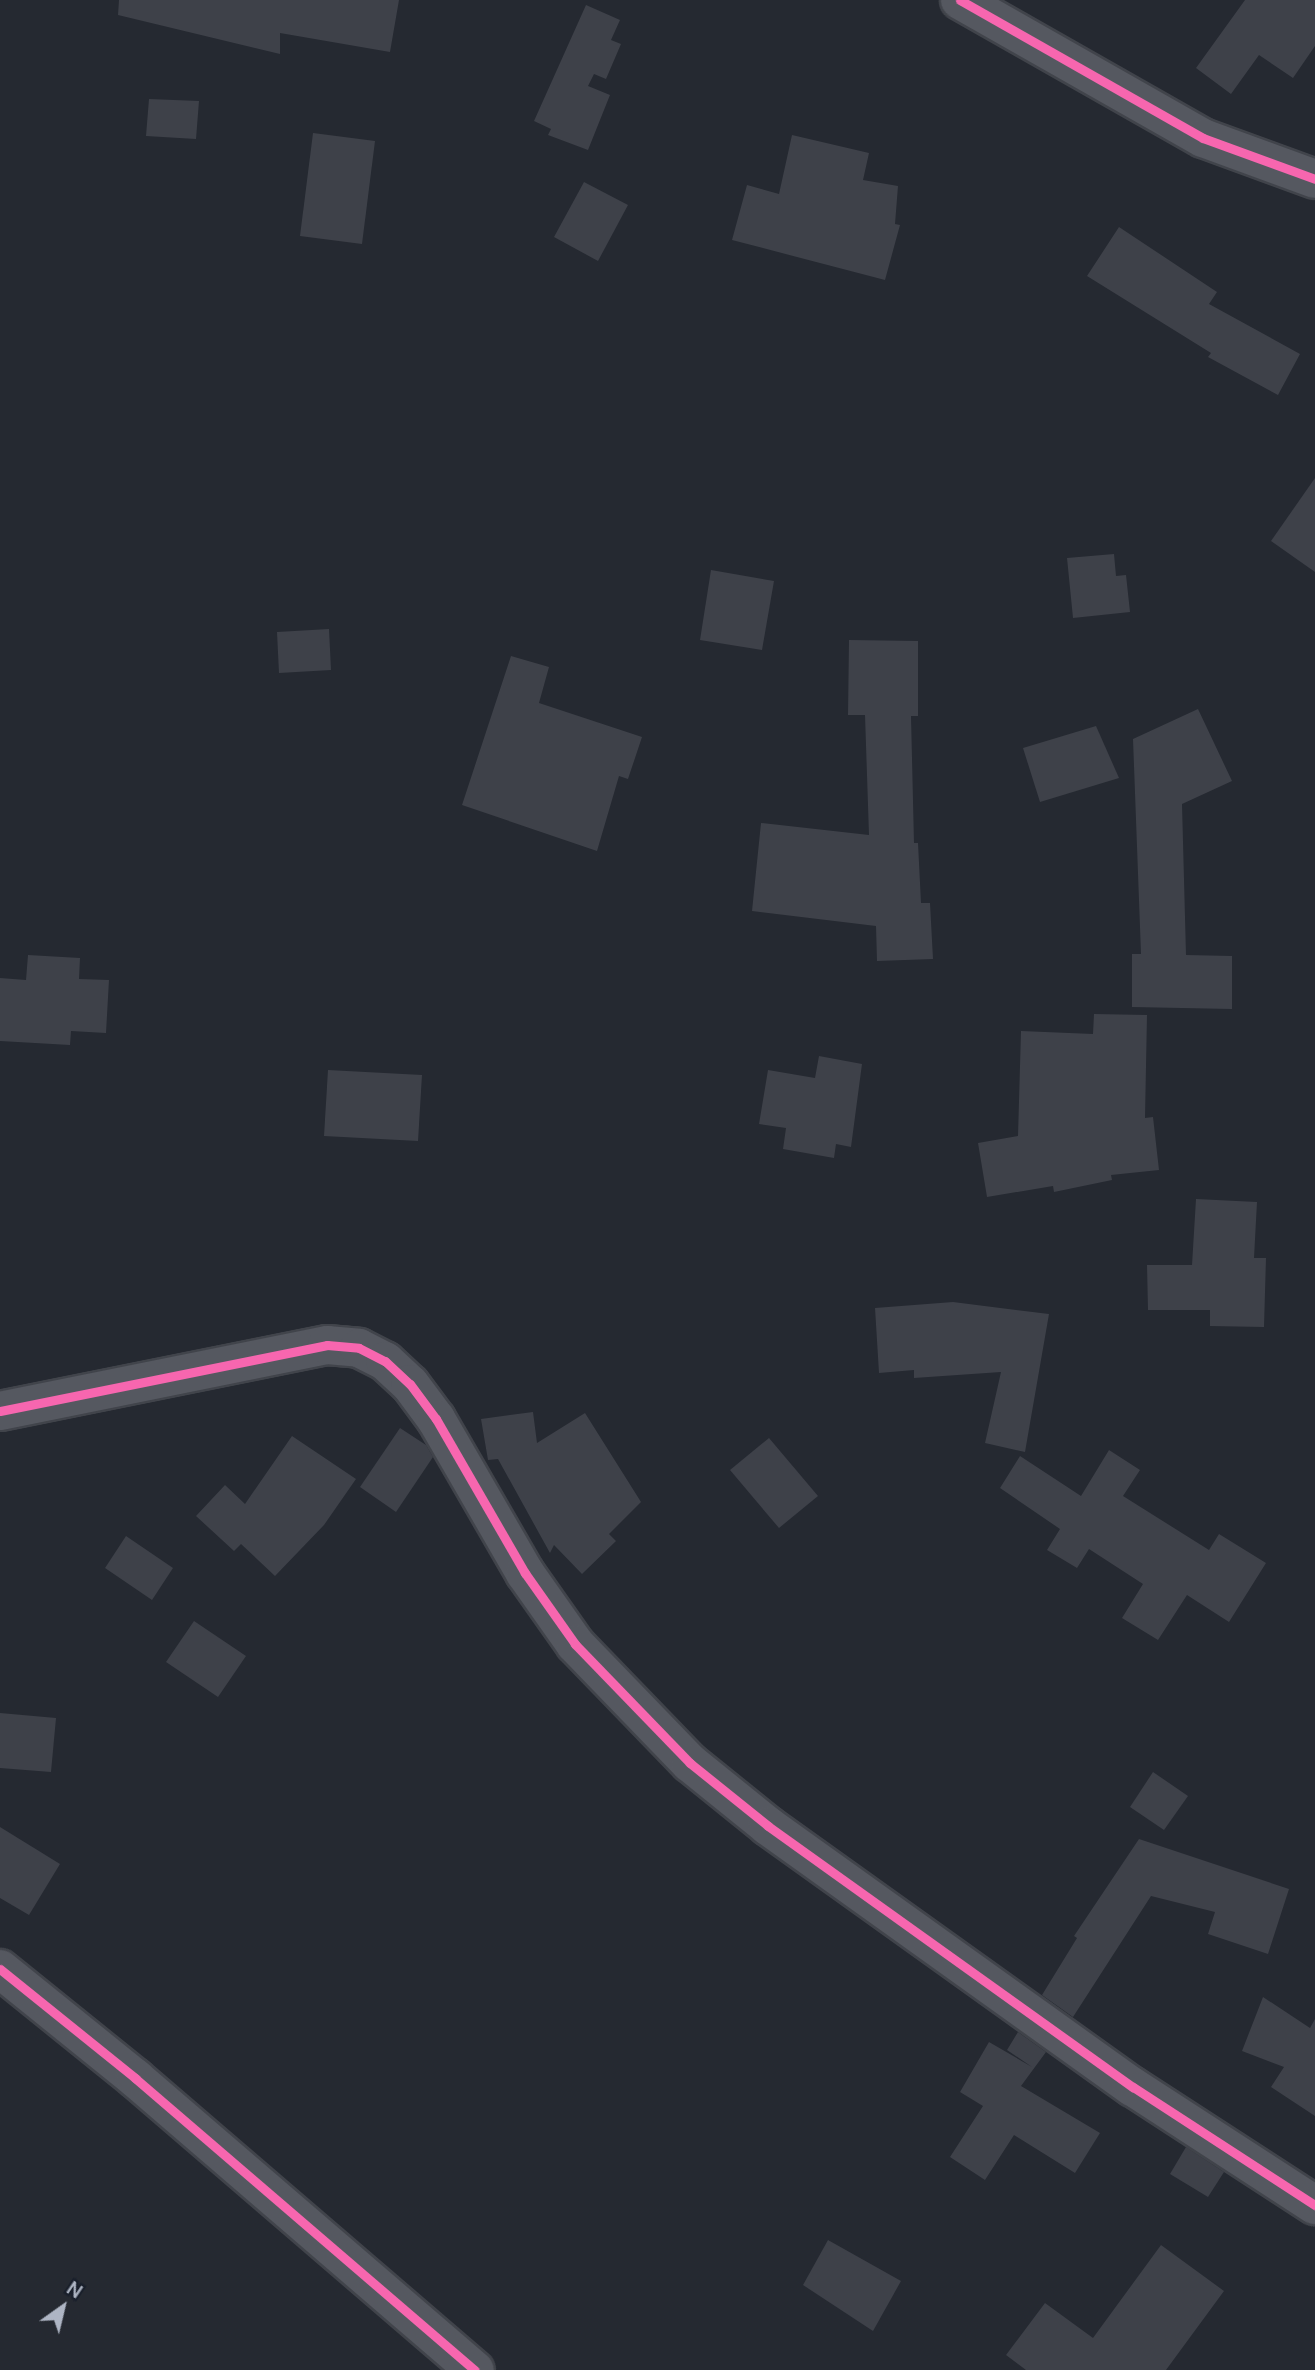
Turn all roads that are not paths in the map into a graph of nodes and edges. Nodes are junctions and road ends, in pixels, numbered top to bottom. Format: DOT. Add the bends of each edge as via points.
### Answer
graph roads {
  1 [pos="960,0"];
  2 [pos="1315,179"];
  3 [pos="0,1411"];
  4 [pos="0,1969"];
  5 [pos="1315,2205"];
  6 [pos="475,2370"];
  1 -- 2 [label="street" via="1203,138"];
  3 -- 5 [label="street" via="327,1345 359,1348 385,1361 410,1384 436,1419 525,1573 575,1644 691,1763 768,1826 1133,2087"];
  4 -- 6 [label="street" via="135,2078"];
}
